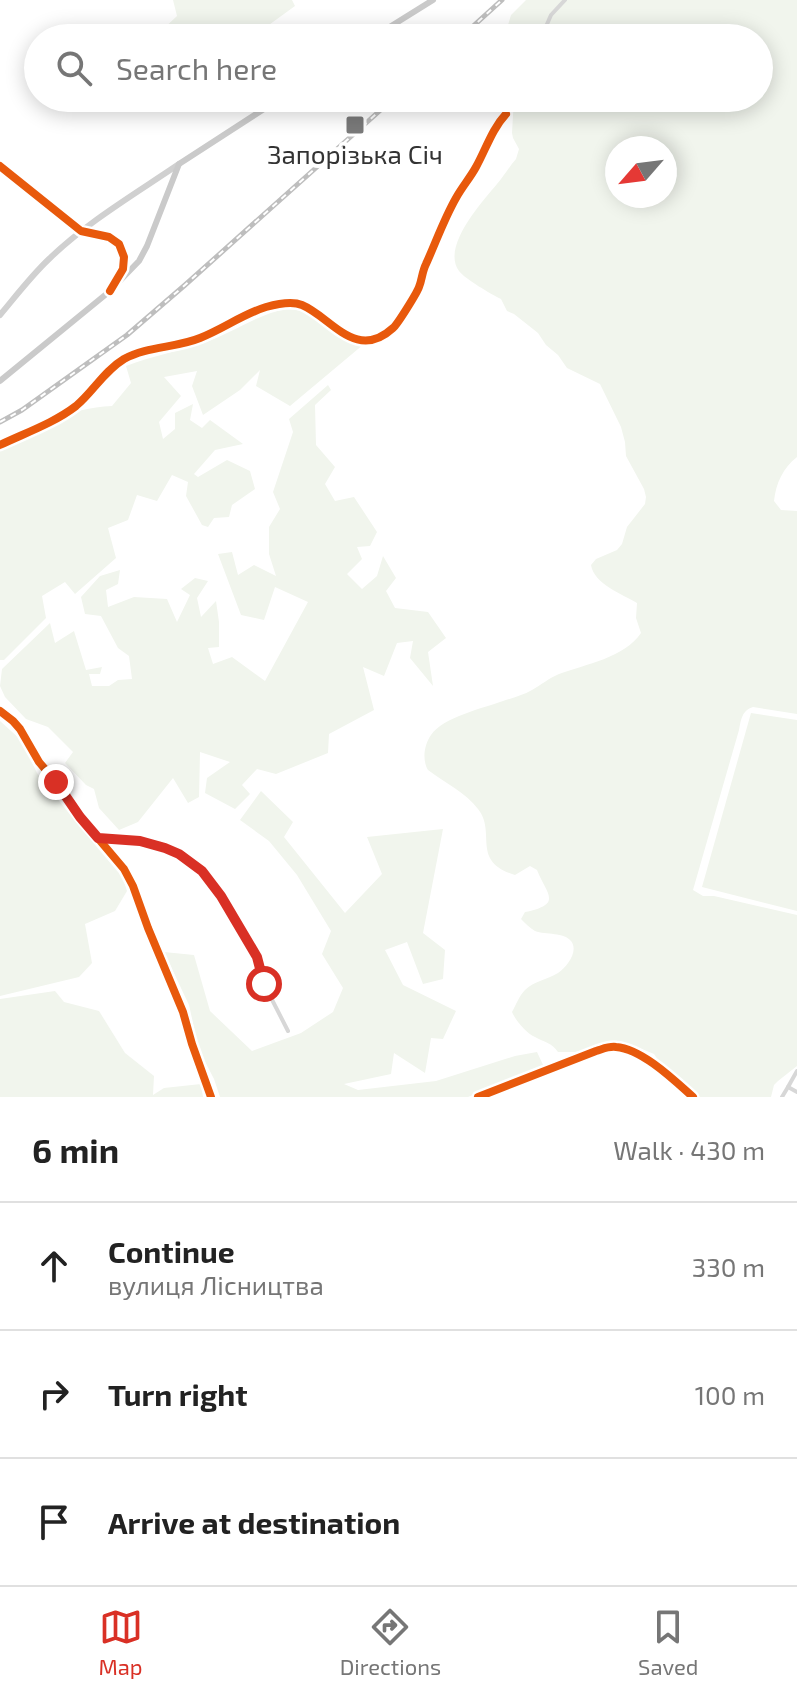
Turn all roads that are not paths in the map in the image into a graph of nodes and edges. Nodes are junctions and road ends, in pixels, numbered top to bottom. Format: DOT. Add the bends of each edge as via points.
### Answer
graph roads {
  1 [pos="433,0"];
  2 [pos="565,0"];
  3 [pos="394,24"];
  4 [pos="547,24"];
  5 [pos="259,112"];
  6 [pos="507,112"];
  7 [pos="179,164"];
  8 [pos="0,166"];
  9 [pos="81,231"];
  10 [pos="110,291"];
  11 [pos="0,315"];
  12 [pos="0,381"];
  13 [pos="0,445"];
  14 [pos="0,711"];
  15 [pos="98,838"];
  16 [pos="288,1031"];
  17 [pos="797,1071"];
  18 [pos="788,1087"];
  19 [pos="797,1092"];
  20 [pos="211,1097"];
  21 [pos="478,1097"];
  22 [pos="693,1097"];
  23 [pos="782,1097"];
  1 -- 3 [label="main road"];
  2 -- 4 [label="street"];
  5 -- 7 [label="main road"];
  6 -- 13 [label="street" via="456,198 417,291 382,336 345,335 298,304 267,306 199,338 123,360 72,409"];
  7 -- 9 [label="main road"];
  7 -- 10 [label="main road" via="143,253"];
  8 -- 9 [label="street"];
  9 -- 10 [label="main road" via="119,244 123,269"];
  9 -- 11 [label="main road"];
  10 -- 12 [label="main road"];
  14 -- 15 [label="street" via="20,729"];
  15 -- 16 [label="street" via="165,848 206,874 257,957"];
  15 -- 20 [label="street" via="133,886"];
  17 -- 18 [label="street"];
  18 -- 19 [label="street"];
  18 -- 23 [label="street"];
  21 -- 22 [label="street" via="609,1047 632,1051"];
}
